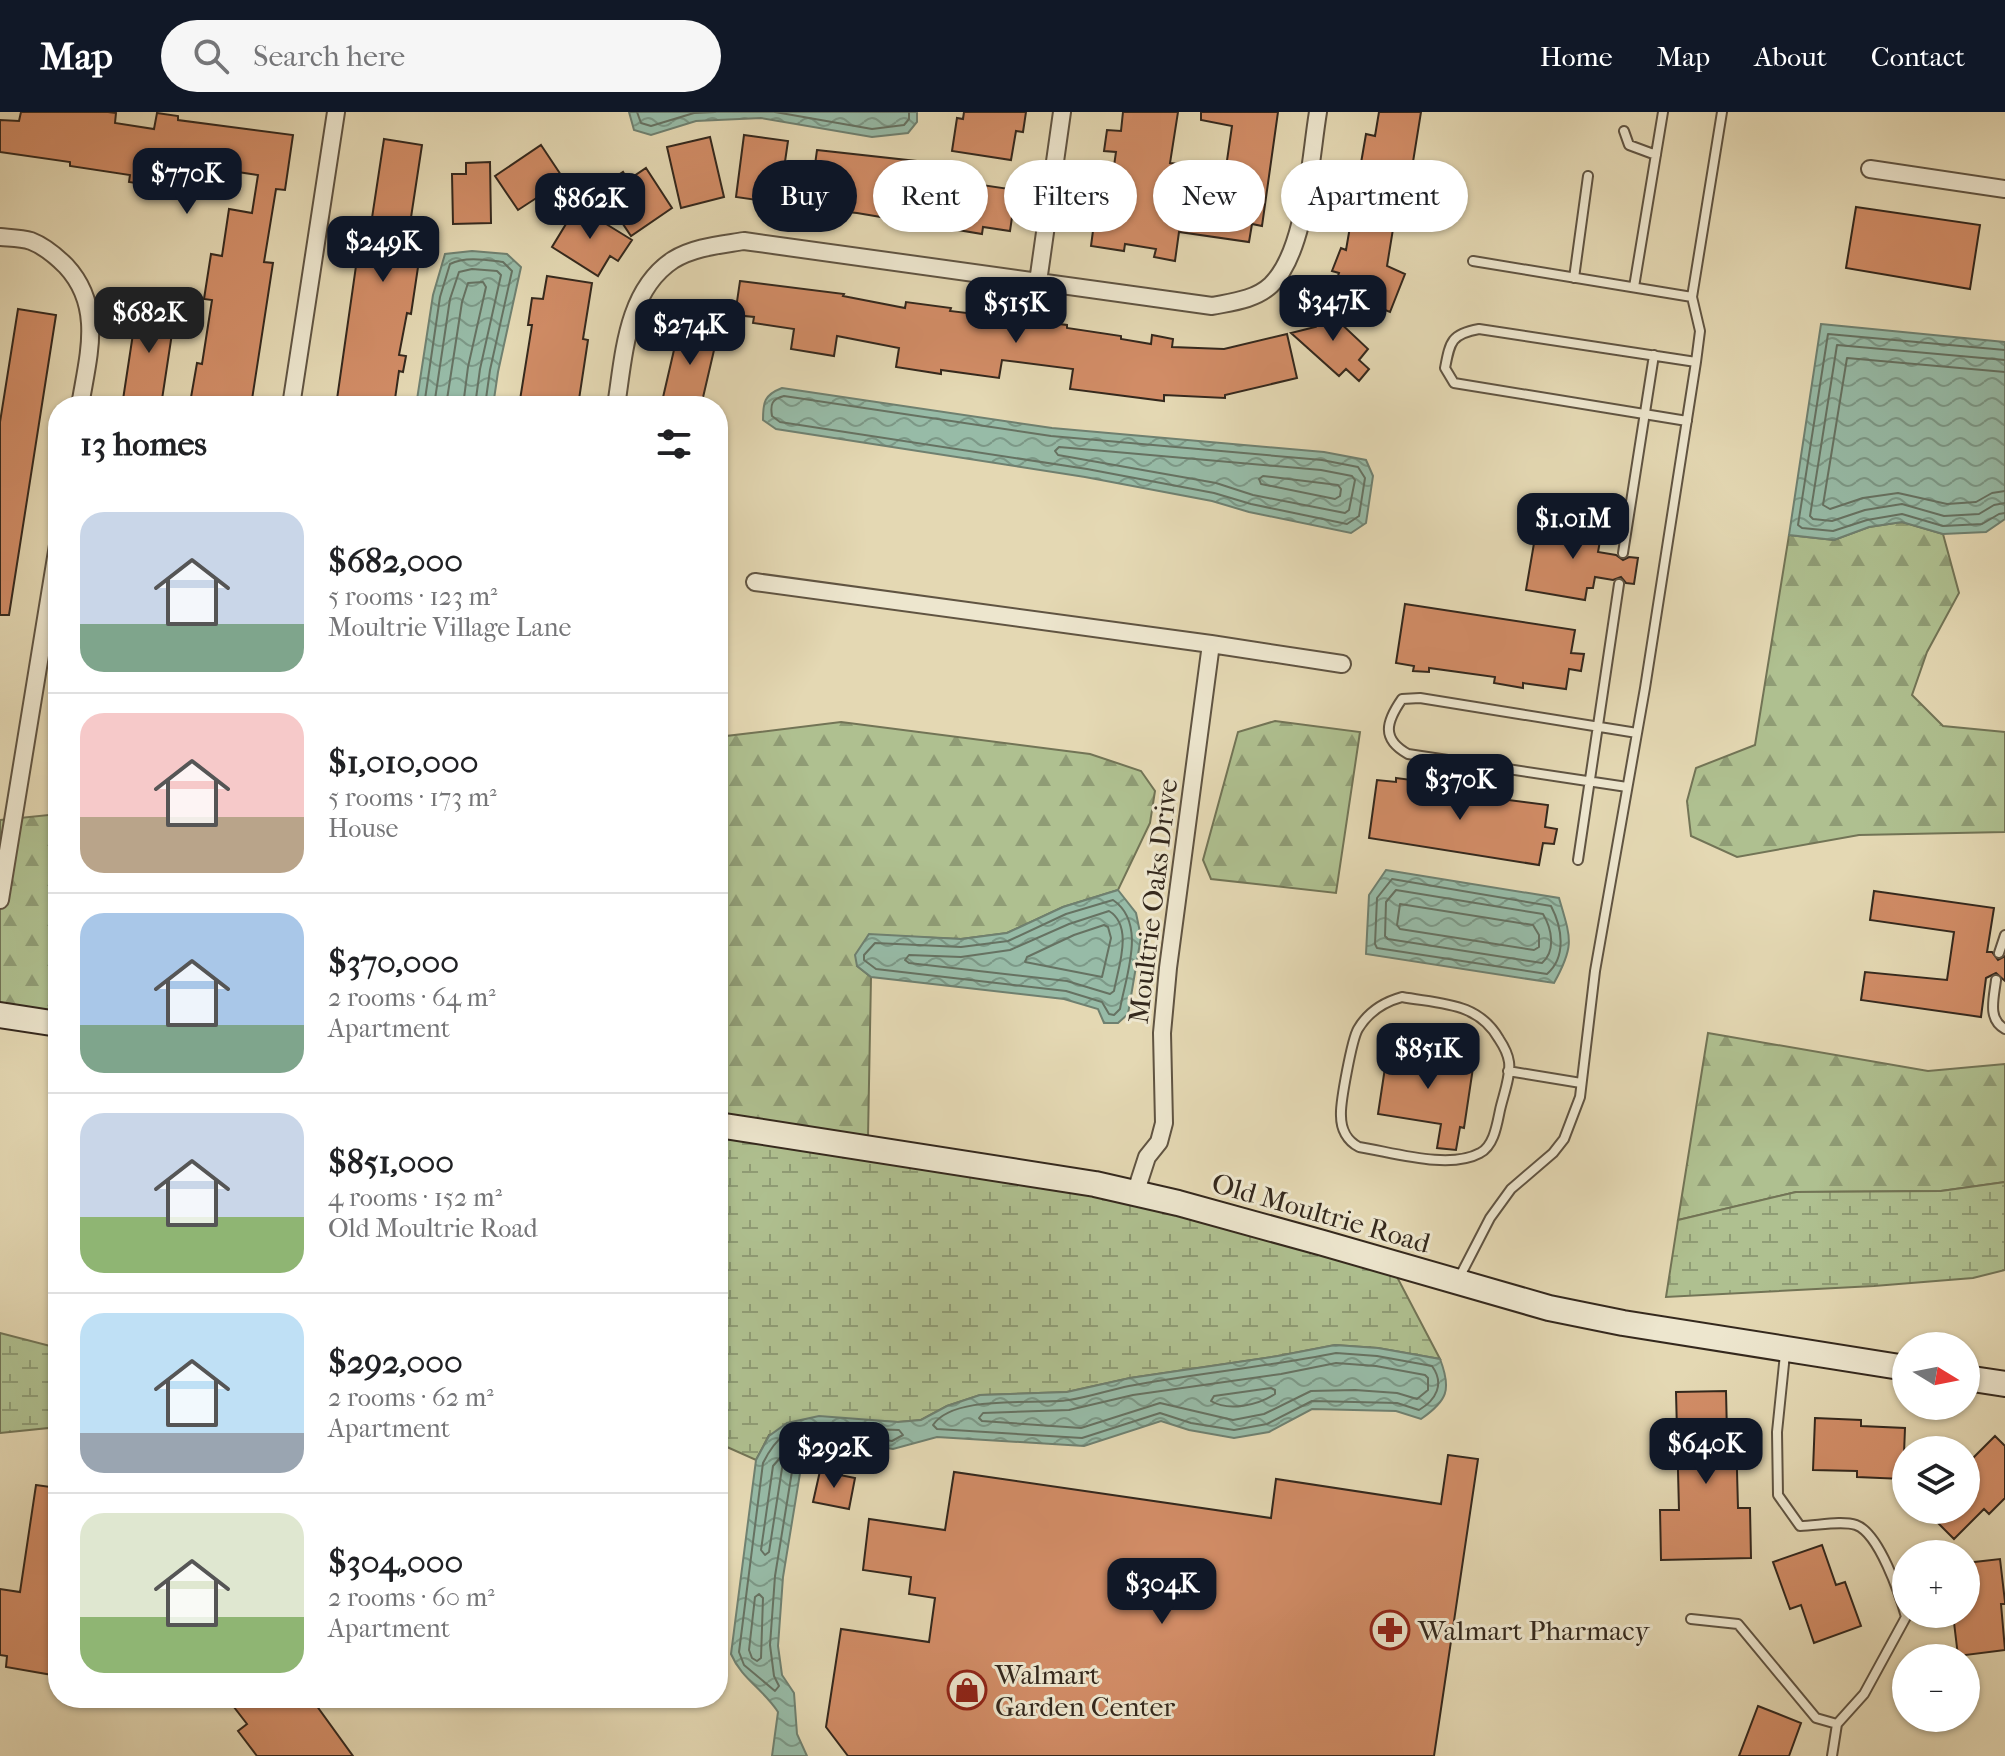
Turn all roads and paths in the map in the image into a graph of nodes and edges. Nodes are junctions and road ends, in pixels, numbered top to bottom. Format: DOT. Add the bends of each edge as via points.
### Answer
graph roads {
  1 [pos="336,112"];
  2 [pos="1062,112"];
  3 [pos="1318,112"];
  4 [pos="1663,112"];
  5 [pos="1722,112"];
  6 [pos="1624,131"];
  7 [pos="1656,155"];
  8 [pos="1870,169"];
  9 [pos="1588,176"];
  10 [pos="2005,189"];
  11 [pos="0,237"];
  12 [pos="1473,261"];
  13 [pos="1574,278"];
  14 [pos="1038,282"];
  15 [pos="1634,287"];
  16 [pos="1692,297"];
  17 [pos="1654,355"];
  18 [pos="1696,362"];
  19 [pos="82,396"];
  20 [pos="293,396"];
  21 [pos="618,396"];
  22 [pos="1644,414"];
  23 [pos="1687,421"];
  24 [pos="1623,553"];
  25 [pos="755,582"];
  26 [pos="1619,584"];
  27 [pos="48,606"];
  28 [pos="1211,644"];
  29 [pos="1342,664"];
  30 [pos="1598,727"];
  31 [pos="1637,733"];
  32 [pos="1590,781"];
  33 [pos="1627,787"];
  34 [pos="1578,860"];
  35 [pos="0,900"];
  36 [pos="2005,935"];
  37 [pos="1999,953"];
  38 [pos="1996,980"];
  39 [pos="0,1015"];
  40 [pos="48,1022"];
  41 [pos="2005,1029"];
  42 [pos="1508,1071"];
  43 [pos="1581,1083"];
  44 [pos="728,1127"];
  45 [pos="1135,1194"];
  46 [pos="1456,1283"];
  47 [pos="1786,1349"];
  48 [pos="1892,1366"];
  49 [pos="1980,1380"];
  50 [pos="2005,1384"];
  51 [pos="1691,1619"];
  52 [pos="1837,1724"];
  53 [pos="1832,1756"];
  1 -- 20 [label="street"];
  2 -- 14 [label="street"];
  3 -- 14 [label="street" via="1299,232 1271,285 1246,300 1212,306"];
  4 -- 7 [label="lane"];
  5 -- 16 [label="lane"];
  6 -- 7 [label="lane" via="1629,145"];
  7 -- 15 [label="lane"];
  8 -- 10 [label="street"];
  9 -- 13 [label="lane"];
  11 -- 19 [label="street" via="30,241 56,256 77,278 89,305 91,336"];
  12 -- 13 [label="lane"];
  13 -- 15 [label="lane"];
  14 -- 21 [label="street" via="744,241 704,247 673,260 638,304"];
  15 -- 16 [label="lane"];
  16 -- 18 [label="lane" via="1700,331"];
  17 -- 18 [label="lane"];
  17 -- 22 [label="lane"];
  17 -- 22 [label="lane" via="1479,329 1450,342 1445,368 1454,383"];
  18 -- 23 [label="lane"];
  22 -- 23 [label="lane"];
  22 -- 24 [label="lane"];
  23 -- 31 [label="lane"];
  25 -- 28 [label="street"];
  26 -- 30 [label="lane"];
  27 -- 35 [label="street"];
  28 -- 29 [label="street"];
  28 -- 45 [label="street, Moultrie Oaks Drive" via="1164,1002 1164,1123"];
  30 -- 31 [label="lane"];
  30 -- 32 [label="lane"];
  30 -- 32 [label="lane" via="1420,698 1402,699 1389,732 1394,746 1408,754"];
  31 -- 33 [label="lane"];
  32 -- 33 [label="lane"];
  32 -- 34 [label="lane"];
  33 -- 43 [label="lane"];
  36 -- 37 [label="lane"];
  38 -- 41 [label="lane" via="1993,1017"];
  39 -- 40 [label="main road"];
  42 -- 42 [label="lane" via="1496,1131 1483,1152 1475,1155 1445,1161 1359,1147 1344,1132 1341,1116 1356,1032 1388,1001 1402,997 1479,1015 1502,1044"];
  42 -- 43 [label="lane"];
  43 -- 46 [label="lane" via="1564,1139 1511,1189"];
  44 -- 45 [label="main road, Old Moultrie Road" via="1011,1169"];
  45 -- 46 [label="main road, Old Moultrie Road"];
  46 -- 47 [label="main road, Old Moultrie Road" via="1623,1323"];
  47 -- 48 [label="main road, Old Moultrie Road"];
  47 -- 52 [label="lane" via="1777,1432 1778,1495 1800,1526 1853,1523 1865,1529 1888,1567 1906,1617 1864,1694"];
  49 -- 50 [label="main road"];
  51 -- 52 [label="lane" via="1738,1624 1816,1718"];
  52 -- 53 [label="lane"];
}
